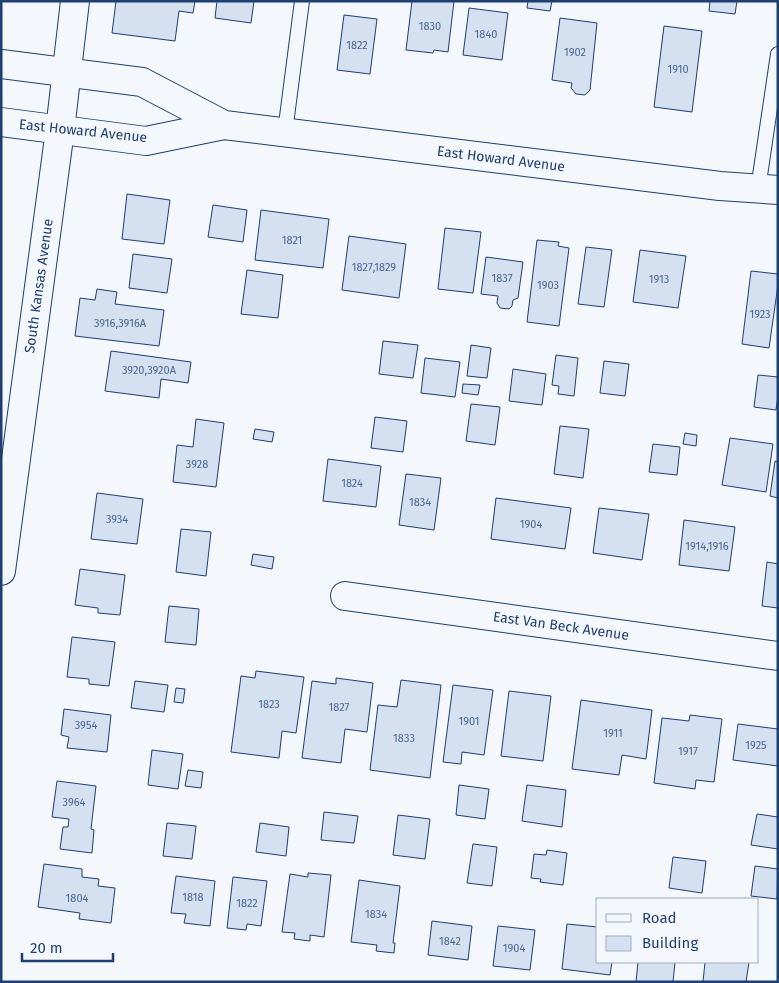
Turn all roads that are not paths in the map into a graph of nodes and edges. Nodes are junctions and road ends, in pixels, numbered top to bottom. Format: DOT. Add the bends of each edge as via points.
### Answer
graph roads {
  1 [pos="76,1"];
  2 [pos="302,1"];
  3 [pos="778,54"];
  4 [pos="1,64"];
  5 [pos="67,72"];
  6 [pos="1,122"];
  7 [pos="224,125"];
  8 [pos="60,130"];
  9 [pos="285,132"];
  10 [pos="768,189"];
  11 [pos="1,571"];
  12 [pos="345,596"];
  13 [pos="778,656"];
  1 -- 5 [label="street, South Kansas Avenue"];
  2 -- 9 [label="lane"];
  3 -- 10 [label="lane"];
  4 -- 5 [label="street, East Howard Avenue"];
  5 -- 7 [label="street, East Howard Avenue" via="142,82"];
  5 -- 8 [label="street, South Kansas Avenue"];
  6 -- 8 [label="street, East Howard Avenue"];
  7 -- 8 [label="street, East Howard Avenue" via="146,140"];
  7 -- 9 [label="street, East Howard Avenue"];
  8 -- 11 [label="street, South Kansas Avenue"];
  9 -- 10 [label="street, East Howard Avenue" via="710,185"];
  12 -- 13 [label="street, East Van Beck Avenue"];
}
